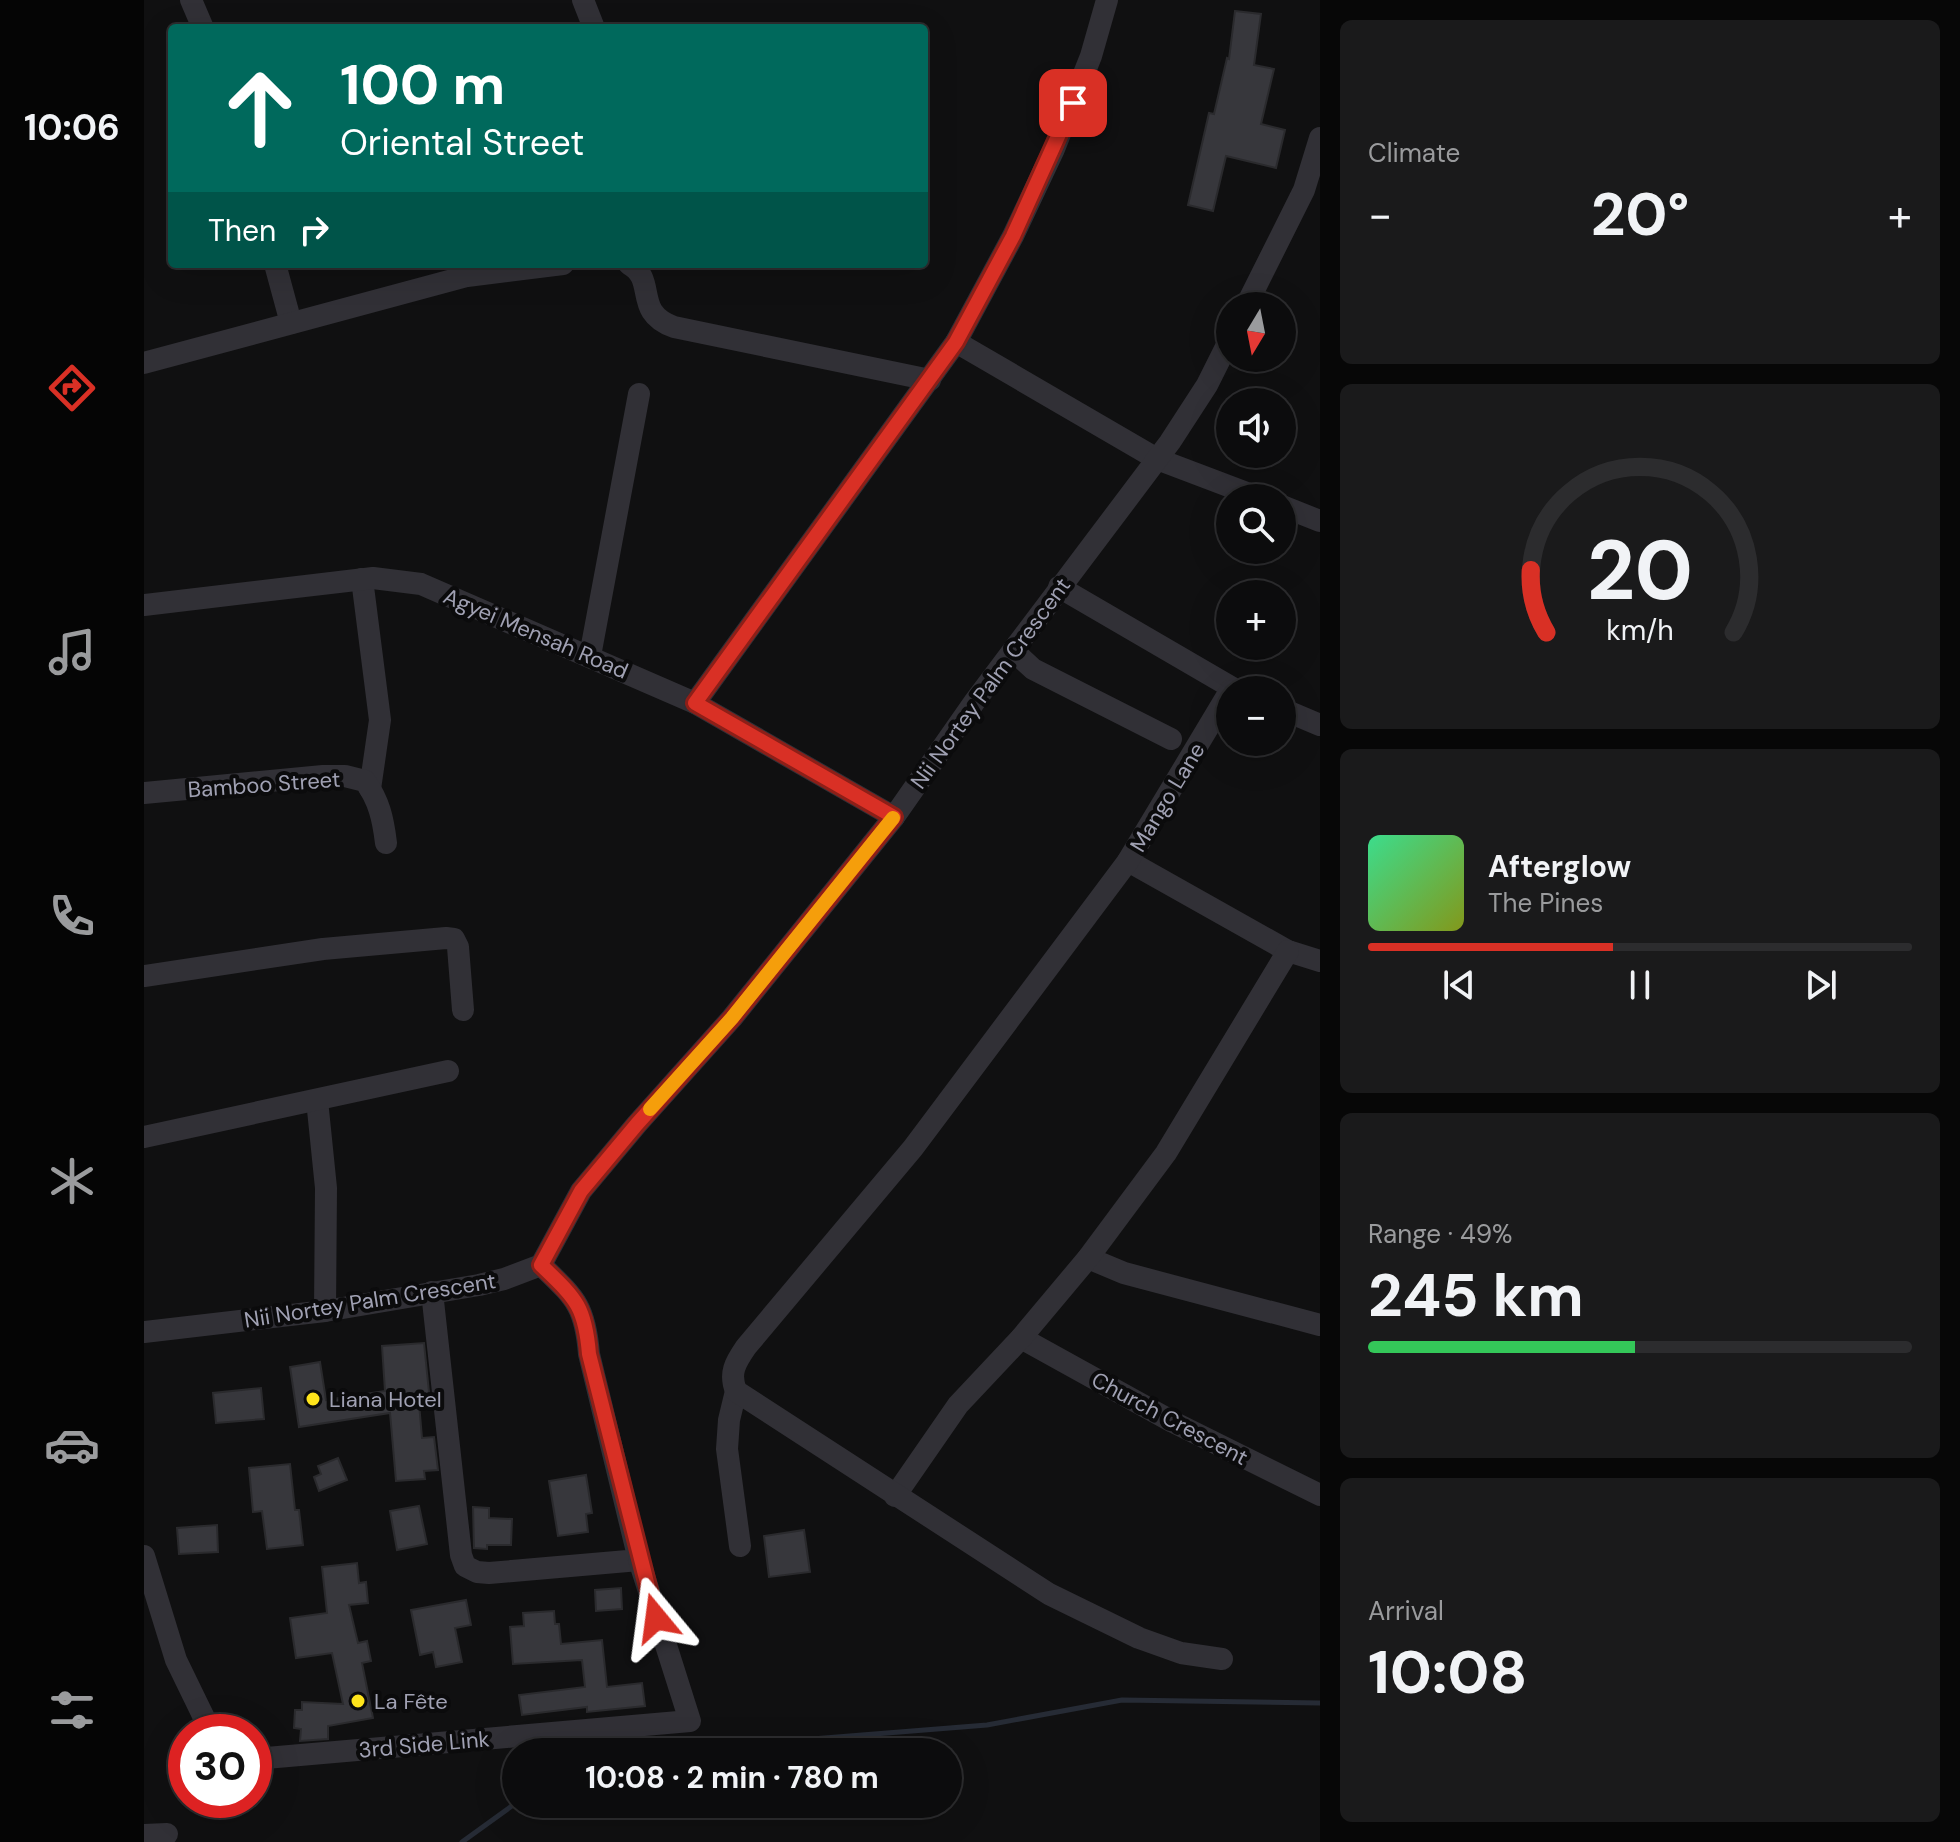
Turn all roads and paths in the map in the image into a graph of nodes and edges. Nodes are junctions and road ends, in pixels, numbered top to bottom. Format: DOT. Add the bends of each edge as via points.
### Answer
graph roads {
  1 [pos="191,0"];
  2 [pos="583,0"];
  3 [pos="1107,0"];
  4 [pos="201,24"];
  5 [pos="592,24"];
  6 [pos="1320,138"];
  7 [pos="276,268"];
  8 [pos="531,268"];
  9 [pos="635,268"];
  10 [pos="1253,292"];
  11 [pos="291,323"];
  12 [pos="956,342"];
  13 [pos="144,363"];
  14 [pos="1216,367"];
  15 [pos="930,380"];
  16 [pos="639,394"];
  17 [pos="1157,459"];
  18 [pos="1223,484"];
  19 [pos="1296,512"];
  20 [pos="1320,521"];
  21 [pos="362,579"];
  22 [pos="1059,587"];
  23 [pos="144,605"];
  24 [pos="1017,645"];
  25 [pos="590,656"];
  26 [pos="1216,680"];
  27 [pos="695,703"];
  28 [pos="1296,715"];
  29 [pos="1216,716"];
  30 [pos="1320,725"];
  31 [pos="1171,739"];
  32 [pos="370,789"];
  33 [pos="144,793"];
  34 [pos="894,817"];
  35 [pos="386,843"];
  36 [pos="1128,861"];
  37 [pos="1288,951"];
  38 [pos="1320,961"];
  39 [pos="144,976"];
  40 [pos="463,1010"];
  41 [pos="448,1071"];
  42 [pos="317,1100"];
  43 [pos="144,1137"];
  44 [pos="1088,1258"];
  45 [pos="541,1265"];
  46 [pos="432,1292"];
  47 [pos="325,1311"];
  48 [pos="1320,1325"];
  49 [pos="144,1332"];
  50 [pos="1021,1338"];
  51 [pos="736,1391"];
  52 [pos="1320,1495"];
  53 [pos="895,1496"];
  54 [pos="740,1546"];
  55 [pos="144,1556"];
  56 [pos="639,1560"];
  57 [pos="1222,1659"];
  58 [pos="202,1714"];
  59 [pos="272,1757"];
  60 [pos="167,1834"];
  61 [pos="144,1835"];
  1 -- 4 [label="street"];
  2 -- 5 [label="street"];
  3 -- 12 [label="street" via="1054,149"];
  6 -- 10 [label="street" via="1304,190"];
  7 -- 11 [label="street"];
  8 -- 11 [label="street" via="467,276"];
  9 -- 15 [label="street" via="658,321"];
  11 -- 13 [label="street"];
  12 -- 15 [label="street"];
  12 -- 17 [label="street"];
  14 -- 17 [label="street, Nii Nortey Palm Crescent"];
  15 -- 27 [label="street"];
  16 -- 25 [label="street"];
  17 -- 18 [label="street"];
  17 -- 22 [label="street, Nii Nortey Palm Crescent"];
  19 -- 20 [label="street"];
  21 -- 23 [label="street, Agyei Mensah Road"];
  21 -- 25 [label="street, Agyei Mensah Road" via="421,584"];
  21 -- 32 [label="street" via="380,720"];
  22 -- 24 [label="street, Nii Nortey Palm Crescent"];
  22 -- 26 [label="street"];
  24 -- 31 [label="street" via="1019,656 1033,669"];
  24 -- 34 [label="street, Nii Nortey Palm Crescent"];
  25 -- 27 [label="street, Agyei Mensah Road"];
  27 -- 34 [label="street, Agyei Mensah Road"];
  28 -- 30 [label="street"];
  29 -- 36 [label="street, Mango Lane"];
  32 -- 33 [label="street, Bamboo Street" via="365,781 323,776"];
  32 -- 35 [label="street, Bamboo Street" via="383,817"];
  34 -- 45 [label="street, Nii Nortey Palm Crescent" via="732,1018 581,1191"];
  36 -- 37 [label="street"];
  36 -- 51 [label="street, Mango Lane" via="913,1148 746,1347 733,1365"];
  37 -- 38 [label="street"];
  37 -- 44 [label="street" via="1166,1153"];
  39 -- 40 [label="street" via="323,949 446,938 458,947"];
  41 -- 42 [label="street"];
  42 -- 43 [label="street"];
  42 -- 47 [label="street" via="326,1188"];
  44 -- 48 [label="street" via="1124,1273"];
  44 -- 50 [label="street"];
  45 -- 46 [label="street, Nii Nortey Palm Crescent" via="504,1279"];
  45 -- 56 [label="street" via="580,1306 587,1326 589,1354"];
  46 -- 47 [label="street, Nii Nortey Palm Crescent"];
  46 -- 56 [label="street" via="465,1566 489,1573"];
  47 -- 49 [label="street, Nii Nortey Palm Crescent"];
  50 -- 52 [label="street, Church Crescent"];
  50 -- 53 [label="street" via="958,1405"];
  51 -- 53 [label="street"];
  51 -- 54 [label="street, Mango Lane" via="727,1449"];
  53 -- 57 [label="street" via="1049,1594 1139,1638 1181,1653"];
  55 -- 58 [label="street" via="176,1660"];
  56 -- 59 [label="street, 3rd Side Link" via="690,1721"];
  60 -- 61 [label="street"];
}
